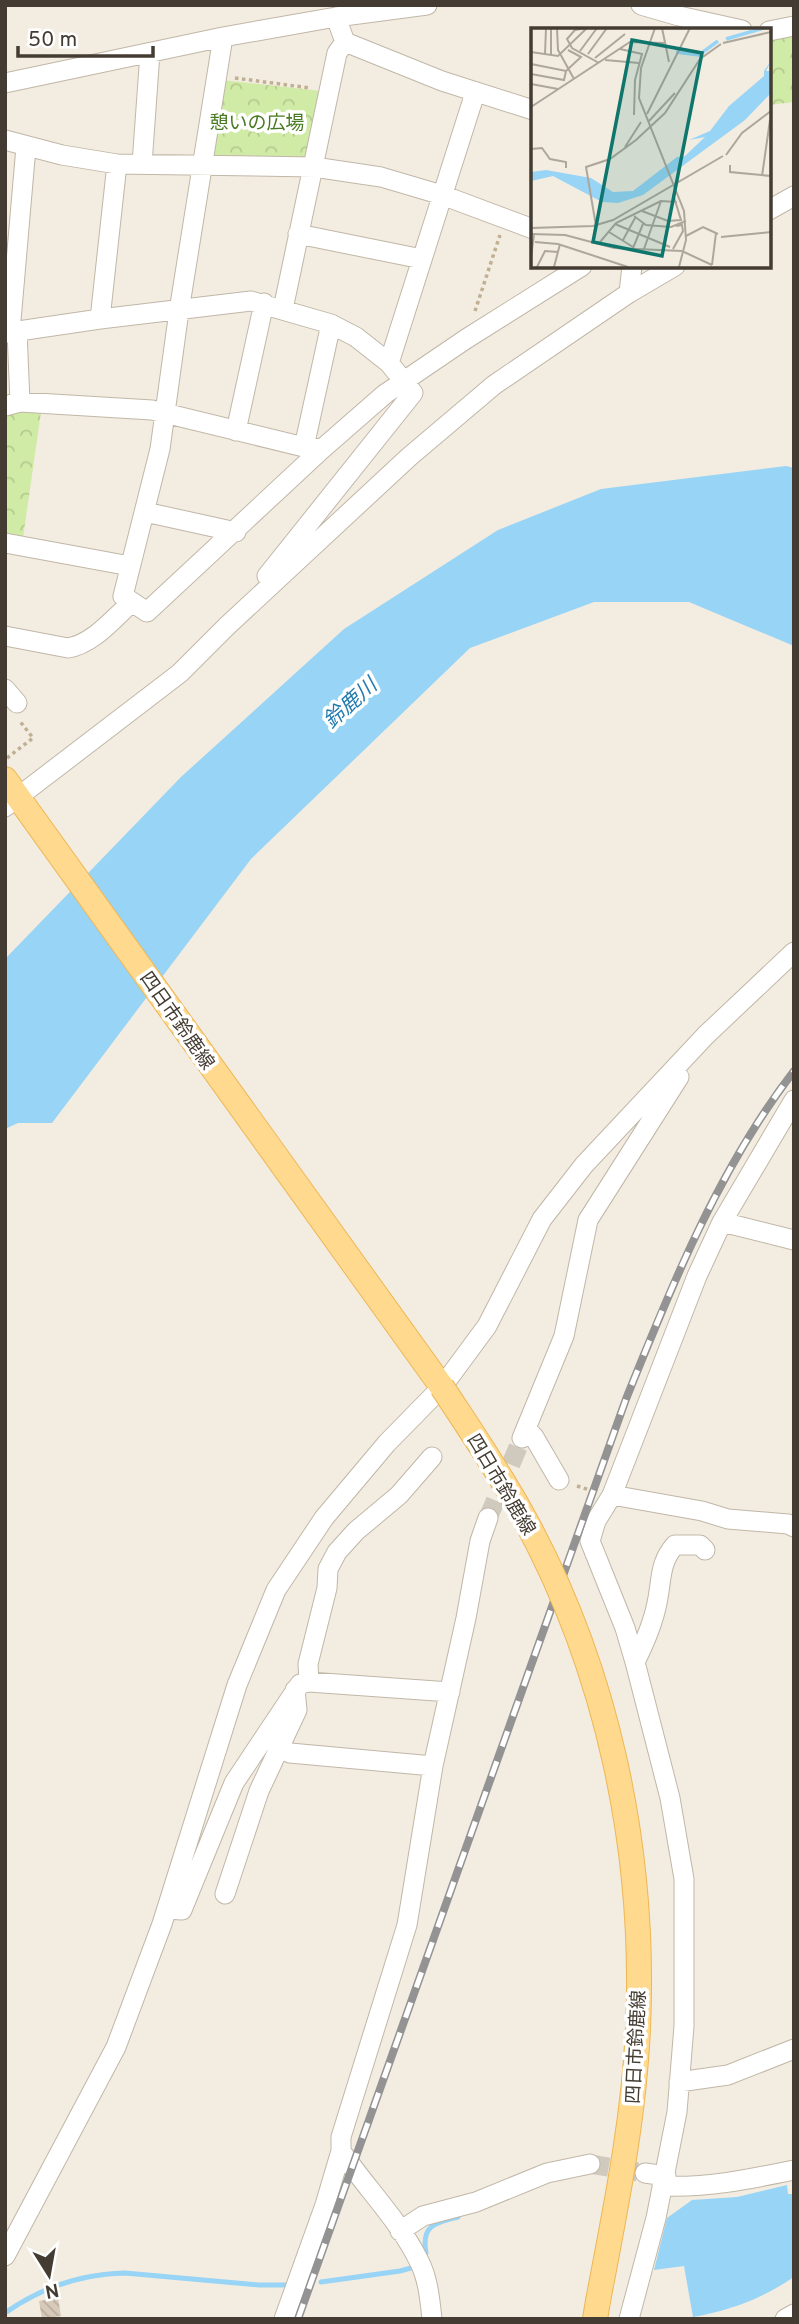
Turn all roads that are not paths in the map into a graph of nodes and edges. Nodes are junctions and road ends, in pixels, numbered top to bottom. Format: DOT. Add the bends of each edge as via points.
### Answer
graph roads {
  1 [pos="427,5"];
  2 [pos="641,5"];
  3 [pos="335,17"];
  4 [pos="714,22"];
  5 [pos="794,26"];
  6 [pos="736,28"];
  7 [pos="771,31"];
  8 [pos="223,37"];
  9 [pos="345,42"];
  10 [pos="150,53"];
  11 [pos="5,83"];
  12 [pos="475,93"];
  13 [pos="531,109"];
  14 [pos="5,140"];
  15 [pos="26,147"];
  16 [pos="117,164"];
  17 [pos="142,164"];
  18 [pos="202,166"];
  19 [pos="314,167"];
  20 [pos="442,195"];
  21 [pos="794,197"];
  22 [pos="771,209"];
  23 [pos="531,228"];
  24 [pos="298,234"];
  25 [pos="422,259"];
  26 [pos="579,268"];
  27 [pos="632,268"];
  28 [pos="672,268"];
  29 [pos="9,285"];
  30 [pos="629,293"];
  31 [pos="273,306"];
  32 [pos="179,311"];
  33 [pos="100,319"];
  34 [pos="331,324"];
  35 [pos="11,332"];
  36 [pos="389,363"];
  37 [pos="404,381"];
  38 [pos="13,404"];
  39 [pos="165,414"];
  40 [pos="236,431"];
  41 [pos="313,448"];
  42 [pos="145,512"];
  43 [pos="236,532"];
  44 [pos="5,543"];
  45 [pos="130,566"];
  46 [pos="132,602"];
  47 [pos="227,626"];
  48 [pos="5,636"];
  49 [pos="14,798"];
  50 [pos="794,952"];
  51 [pos="706,1035"];
  52 [pos="794,1100"];
  53 [pos="722,1222"];
  54 [pos="794,1240"];
  55 [pos="442,1387"];
  56 [pos="432,1457"];
  57 [pos="559,1480"];
  58 [pos="612,1495"];
  59 [pos="488,1518"];
  60 [pos="794,1527"];
  61 [pos="705,1550"];
  62 [pos="635,1662"];
  63 [pos="302,1686"];
  64 [pos="450,1692"];
  65 [pos="280,1748"];
  66 [pos="433,1766"];
  67 [pos="225,1894"];
  68 [pos="167,1909"];
  69 [pos="794,2049"];
  70 [pos="679,2082"];
  71 [pos="341,2151"];
  72 [pos="590,2164"];
  73 [pos="794,2170"];
  74 [pos="645,2173"];
  75 [pos="664,2181"];
  76 [pos="34,2200"];
  77 [pos="5,2230"];
  78 [pos="400,2231"];
  79 [pos="5,2256"];
  80 [pos="597,2310"];
  81 [pos="794,2314"];
  82 [pos="284,2319"];
  83 [pos="432,2319"];
  84 [pos="629,2319"];
  85 [pos="785,2319"];
  1 -- 3 [label="street"];
  2 -- 4 [label="street"];
  3 -- 8 [label="street"];
  3 -- 9 [label="street"];
  4 -- 6 [label="street"];
  5 -- 7 [label="street"];
  8 -- 10 [label="street"];
  8 -- 18 [label="street"];
  9 -- 12 [label="street"];
  9 -- 19 [label="street" via="337,53"];
  10 -- 11 [label="street"];
  10 -- 17 [label="street"];
  12 -- 13 [label="street"];
  12 -- 20 [label="street"];
  14 -- 15 [label="street"];
  15 -- 16 [label="street"];
  15 -- 29 [label="street"];
  16 -- 17 [label="street"];
  16 -- 33 [label="street"];
  17 -- 18 [label="street"];
  18 -- 19 [label="street"];
  18 -- 32 [label="street"];
  19 -- 20 [label="street" via="381,177"];
  19 -- 24 [label="street"];
  20 -- 23 [label="street"];
  20 -- 25 [label="street"];
  21 -- 22 [label="street"];
  24 -- 25 [label="street"];
  24 -- 31 [label="street"];
  25 -- 36 [label="street"];
  26 -- 37 [label="street"];
  27 -- 30 [label="street"];
  28 -- 30 [label="street"];
  29 -- 35 [label="street"];
  30 -- 47 [label="street" via="494,385 409,457"];
  31 -- 32 [label="street" via="239,302"];
  31 -- 34 [label="street"];
  31 -- 40 [label="street"];
  32 -- 33 [label="street"];
  32 -- 39 [label="street"];
  33 -- 35 [label="street"];
  34 -- 36 [label="street"];
  34 -- 41 [label="street"];
  35 -- 38 [label="street"];
  36 -- 37 [label="street"];
  37 -- 41 [label="street"];
  37 -- 47 [label="street" via="413,393"];
  38 -- 39 [label="street"];
  39 -- 40 [label="street"];
  39 -- 42 [label="street"];
  40 -- 41 [label="street"];
  41 -- 43 [label="street"];
  42 -- 43 [label="street"];
  42 -- 45 [label="street"];
  43 -- 46 [label="street" via="147,612"];
  44 -- 45 [label="street"];
  45 -- 46 [label="street" via="123,596"];
  46 -- 48 [label="street" via="76,646"];
  47 -- 49 [label="street" via="180,673"];
  49 -- 55 [label="main road, 四日市鈴鹿線"];
  50 -- 51 [label="street"];
  51 -- 55 [label="street" via="584,1165 542,1219 487,1326"];
  51 -- 57 [label="street" via="588,1220 564,1336 524,1433 534,1437"];
  52 -- 53 [label="street"];
  53 -- 54 [label="street"];
  53 -- 58 [label="street"];
  55 -- 68 [label="street" via="324,1518 276,1590 237,1685"];
  55 -- 80 [label="main road, 四日市鈴鹿線, bridge" via="522,1513 567,1609 606,1723 626,1812 636,1893 638,2029 631,2115"];
  56 -- 63 [label="street" via="399,1495 337,1552 328,1569"];
  58 -- 60 [label="street" via="728,1520"];
  58 -- 62 [label="street" via="590,1541"];
  59 -- 64 [label="street"];
  61 -- 62 [label="street" via="700,1545 675,1545 665,1557 657,1605"];
  62 -- 70 [label="street" via="670,1798 684,1879"];
  63 -- 64 [label="street"];
  63 -- 65 [label="street"];
  63 -- 68 [label="street" via="234,1783 182,1910"];
  64 -- 66 [label="street"];
  65 -- 66 [label="street" via="290,1753"];
  65 -- 67 [label="street" via="259,1791"];
  66 -- 71 [label="street" via="407,1925 341,2137"];
  68 -- 76 [label="street" via="116,2046"];
  69 -- 70 [label="street" via="728,2075"];
  70 -- 75 [label="street"];
  71 -- 78 [label="street"];
  71 -- 82 [label="street"];
  72 -- 78 [label="street" via="547,2173 476,2202 423,2216"];
  73 -- 75 [label="street" via="685,2187"];
  74 -- 75 [label="street"];
  75 -- 84 [label="street"];
  76 -- 77 [label="street"];
  76 -- 79 [label="street"];
  78 -- 83 [label="street" via="420,2262"];
  81 -- 85 [label="street"];
}
